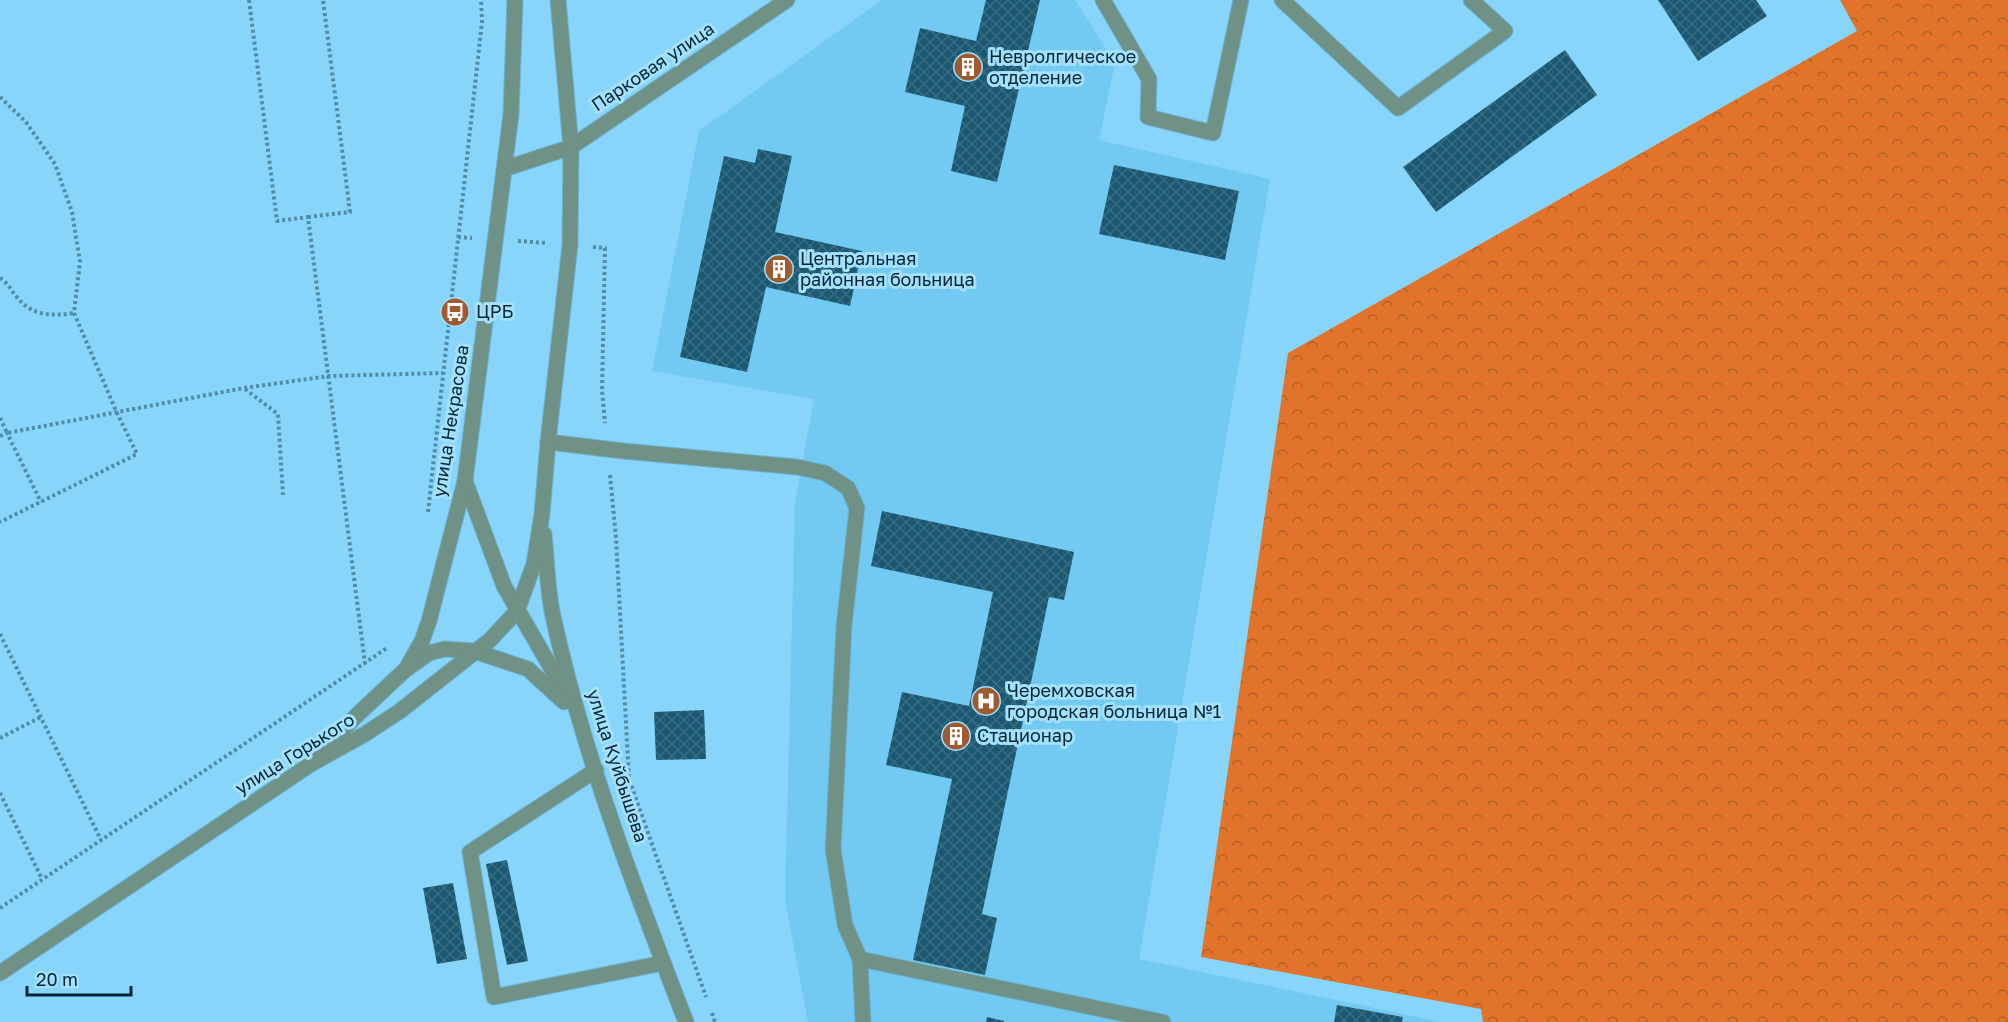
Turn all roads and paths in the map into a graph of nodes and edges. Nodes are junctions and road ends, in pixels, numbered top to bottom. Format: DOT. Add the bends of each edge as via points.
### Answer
graph roads {
  1 [pos="249,0"];
  2 [pos="323,0"];
  3 [pos="481,0"];
  4 [pos="515,0"];
  5 [pos="558,0"];
  6 [pos="787,0"];
  7 [pos="1103,0"];
  8 [pos="1241,0"];
  9 [pos="1282,0"];
  10 [pos="1471,0"];
  11 [pos="0,97"];
  12 [pos="571,147"];
  13 [pos="504,169"];
  14 [pos="308,217"];
  15 [pos="458,237"];
  16 [pos="496,240"];
  17 [pos="570,245"];
  18 [pos="0,278"];
  19 [pos="74,313"];
  20 [pos="443,373"];
  21 [pos="328,376"];
  22 [pos="244,388"];
  23 [pos="117,413"];
  24 [pos="0,418"];
  25 [pos="7,433"];
  26 [pos="0,436"];
  27 [pos="548,442"];
  28 [pos="608,449"];
  29 [pos="465,481"];
  30 [pos="283,495"];
  31 [pos="41,502"];
  32 [pos="542,514"];
  33 [pos="0,522"];
  34 [pos="427,523"];
  35 [pos="517,611"];
  36 [pos="0,634"];
  37 [pos="391,645"];
  38 [pos="474,651"];
  39 [pos="365,664"];
  40 [pos="406,669"];
  41 [pos="41,717"];
  42 [pos="579,717"];
  43 [pos="0,738"];
  44 [pos="311,764"];
  45 [pos="596,770"];
  46 [pos="0,793"];
  47 [pos="101,840"];
  48 [pos="42,879"];
  49 [pos="0,908"];
  50 [pos="860,959"];
  51 [pos="663,963"];
  52 [pos="0,973"];
  53 [pos="707,1000"];
  54 [pos="711,1011"];
  55 [pos="686,1022"];
  56 [pos="715,1022"];
  57 [pos="863,1022"];
  58 [pos="1163,1022"];
  1 -- 14 [label="path" via="277,221"];
  2 -- 14 [label="path" via="350,212"];
  3 -- 15 [label="path" via="482,22"];
  4 -- 13 [label="street, улица Некрасова" via="511,114"];
  5 -- 12 [label="street"];
  6 -- 12 [label="street, Парковая улица"];
  7 -- 8 [label="street" via="1149,79 1148,117 1213,133"];
  9 -- 10 [label="street" via="1398,108 1505,31"];
  11 -- 19 [label="path" via="26,122 55,164 72,212 80,262"];
  12 -- 13 [label="street, Парковая улица"];
  12 -- 17 [label="street"];
  13 -- 16 [label="street, улица Некрасова"];
  14 -- 21 [label="path"];
  15 -- 16 [label="path"];
  15 -- 20 [label="path"];
  16 -- 17 [label="path"];
  16 -- 29 [label="street, улица Некрасова"];
  17 -- 27 [label="street"];
  17 -- 28 [label="path" via="605,248 602,390"];
  18 -- 19 [label="path" via="21,303 37,313"];
  19 -- 23 [label="path"];
  20 -- 21 [label="path"];
  20 -- 34 [label="path"];
  21 -- 22 [label="path"];
  21 -- 39 [label="path"];
  22 -- 23 [label="path"];
  22 -- 30 [label="path" via="278,414"];
  23 -- 25 [label="path"];
  23 -- 31 [label="path" via="137,454"];
  24 -- 25 [label="path"];
  25 -- 26 [label="path"];
  25 -- 31 [label="path"];
  27 -- 28 [label="street"];
  27 -- 32 [label="street"];
  28 -- 50 [label="street" via="797,467 825,473 848,488 857,508 844,626 833,849 845,925"];
  28 -- 53 [label="path" via="629,779"];
  29 -- 35 [label="street"];
  29 -- 40 [label="street, улица Некрасова" via="429,621"];
  31 -- 33 [label="path"];
  32 -- 35 [label="street, улица Горького" via="534,564"];
  32 -- 42 [label="street, улица Куйбышева" via="552,613"];
  35 -- 38 [label="street, улица Горького"];
  35 -- 42 [label="street"];
  36 -- 41 [label="path"];
  37 -- 39 [label="path"];
  38 -- 40 [label="street" via="445,649 429,653"];
  38 -- 42 [label="street" via="528,669"];
  38 -- 44 [label="street, улица Горького" via="400,711"];
  39 -- 47 [label="path"];
  40 -- 44 [label="street, улица Некрасова"];
  41 -- 43 [label="path"];
  41 -- 47 [label="path"];
  42 -- 45 [label="street, улица Куйбышева"];
  44 -- 52 [label="street, улица Горького"];
  45 -- 51 [label="street, улица Куйбышева"];
  45 -- 51 [label="street" via="470,852 494,997"];
  46 -- 48 [label="path"];
  47 -- 48 [label="path"];
  48 -- 49 [label="path"];
  50 -- 57 [label="street"];
  50 -- 58 [label="street"];
  51 -- 55 [label="street, улица Куйбышева"];
  54 -- 56 [label="path"];
}
